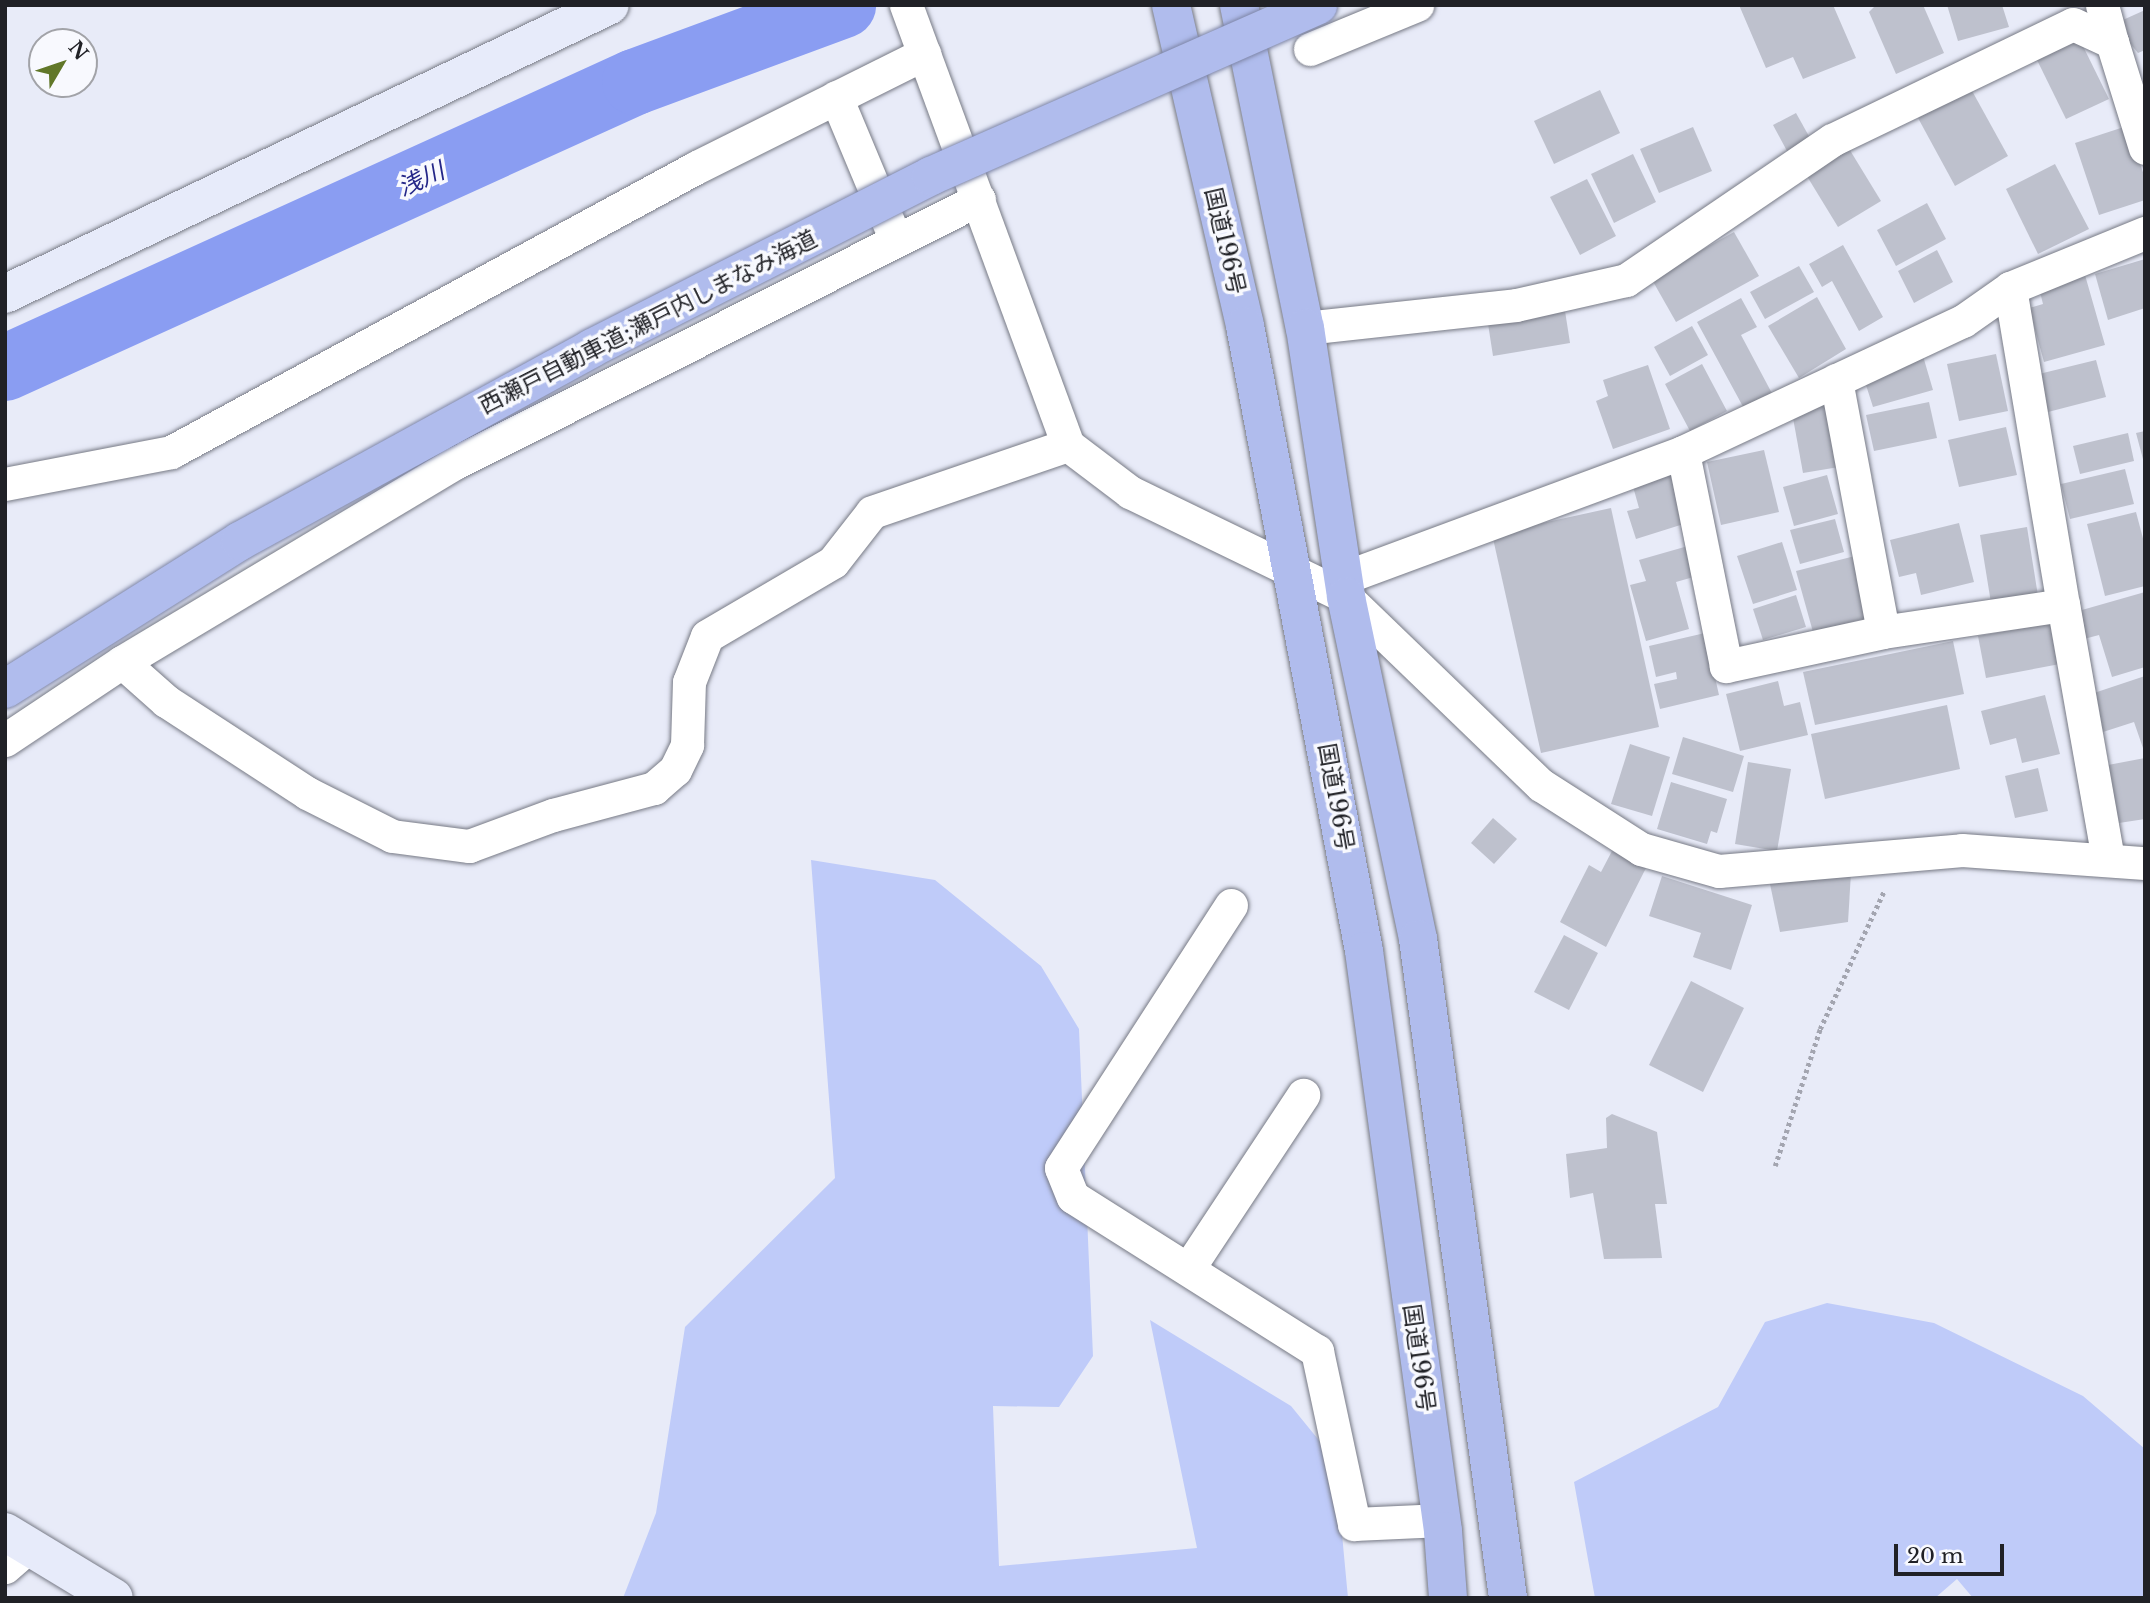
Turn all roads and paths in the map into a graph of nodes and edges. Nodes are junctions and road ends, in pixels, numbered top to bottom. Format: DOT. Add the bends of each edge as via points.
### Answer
graph roads {
  1 [pos="610,5"];
  2 [pos="906,5"];
  3 [pos="1171,5"];
  4 [pos="1239,5"];
  5 [pos="1318,5"];
  6 [pos="1417,5"];
  7 [pos="2102,5"];
  8 [pos="2112,42"];
  9 [pos="1310,49"];
  10 [pos="924,54"];
  11 [pos="836,97"];
  12 [pos="2145,148"];
  13 [pos="979,199"];
  14 [pos="2145,233"];
  15 [pos="896,239"];
  16 [pos="2010,288"];
  17 [pos="5,294"];
  18 [pos="1306,328"];
  19 [pos="1836,380"];
  20 [pos="1068,446"];
  21 [pos="1683,452"];
  22 [pos="5,484"];
  23 [pos="1295,572"];
  24 [pos="1344,587"];
  25 [pos="2063,604"];
  26 [pos="1883,632"];
  27 [pos="122,662"];
  28 [pos="5,689"];
  29 [pos="5,740"];
  30 [pos="1900,855"];
  31 [pos="2108,859"];
  32 [pos="2145,863"];
  33 [pos="1231,905"];
  34 [pos="1303,1095"];
  35 [pos="1775,1166"];
  36 [pos="1188,1269"];
  37 [pos="1442,1520"];
  38 [pos="14,1548"];
  39 [pos="114,1598"];
  40 [pos="1448,1598"];
  41 [pos="1508,1598"];
  1 -- 17 [label="street"];
  2 -- 10 [label="street"];
  3 -- 23 [label="highway, 国道196号" via="1245,326"];
  4 -- 18 [label="highway"];
  5 -- 28 [label="highway, 西瀬戸自動車道;瀬戸内しまなみ海道, bridge" via="931,176 592,348 240,541"];
  6 -- 9 [label="street"];
  7 -- 8 [label="street"];
  8 -- 12 [label="street"];
  8 -- 18 [label="street" via="2073,24 1832,140 1626,280 1516,305"];
  10 -- 11 [label="street"];
  10 -- 13 [label="street"];
  11 -- 15 [label="street"];
  11 -- 22 [label="street" via="696,167 171,452"];
  13 -- 15 [label="street"];
  13 -- 20 [label="street"];
  14 -- 16 [label="street"];
  15 -- 27 [label="street" via="453,464"];
  16 -- 19 [label="street" via="1963,321"];
  16 -- 25 [label="street"];
  18 -- 24 [label="highway"];
  19 -- 21 [label="street"];
  19 -- 26 [label="street"];
  20 -- 23 [label="street" via="1130,492"];
  20 -- 27 [label="street" via="872,512 833,562 707,636 689,682 687,745 675,770 654,788 553,814 469,846 392,836 307,793 166,701"];
  21 -- 24 [label="street"];
  21 -- 26 [label="street" via="1726,666"];
  23 -- 24 [label="street"];
  23 -- 37 [label="highway, 国道196号" via="1364,951"];
  24 -- 30 [label="street" via="1541,785 1641,849 1719,871"];
  24 -- 41 [label="highway" via="1418,939"];
  25 -- 26 [label="street"];
  25 -- 31 [label="street"];
  27 -- 29 [label="street"];
  30 -- 31 [label="street" via="1962,850"];
  30 -- 35 [label="path" via="1820,1028"];
  31 -- 32 [label="street"];
  33 -- 36 [label="street" via="1061,1168 1073,1197"];
  34 -- 36 [label="street"];
  36 -- 37 [label="street" via="1317,1351 1354,1524"];
  37 -- 40 [label="highway, 国道196号"];
  38 -- 39 [label="street"];
}
